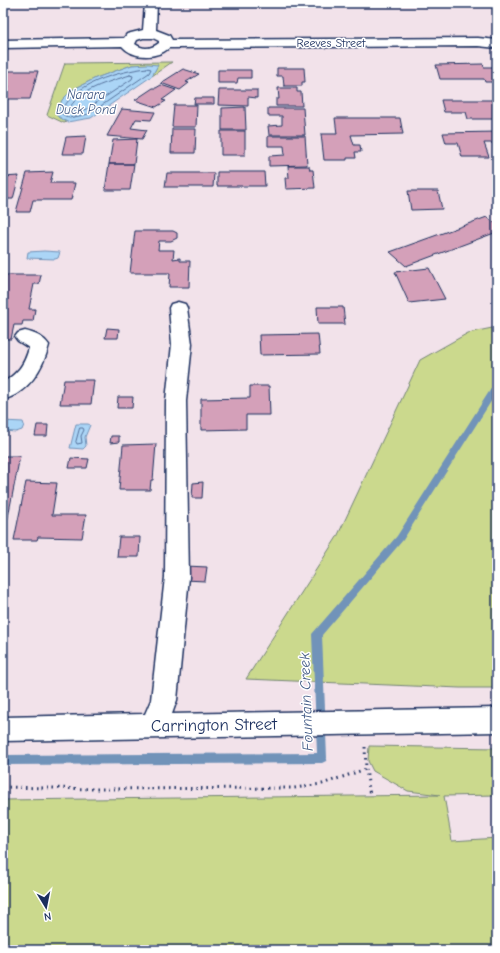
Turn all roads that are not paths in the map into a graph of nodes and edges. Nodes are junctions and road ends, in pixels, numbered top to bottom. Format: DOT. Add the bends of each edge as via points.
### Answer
graph roads {
  1 [pos="152,3"];
  2 [pos="149,34"];
  3 [pos="128,42"];
  4 [pos="3,44"];
  5 [pos="166,44"];
  6 [pos="497,44"];
  7 [pos="178,308"];
  8 [pos="25,337"];
  9 [pos="3,393"];
  10 [pos="497,720"];
  11 [pos="154,726"];
  12 [pos="3,729"];
  1 -- 2 [label="street"];
  2 -- 3 [label="street" via="137,35"];
  2 -- 5 [label="street" via="164,38"];
  3 -- 4 [label="street"];
  3 -- 5 [label="street" via="135,50 147,52"];
  5 -- 6 [label="street, Reeves Street"];
  7 -- 11 [label="street" via="182,344 176,401 177,577 164,700"];
  8 -- 9 [label="street" via="40,345 36,360 28,374"];
  10 -- 11 [label="street, Carrington Street"];
  11 -- 12 [label="street, Carrington Street"];
}
